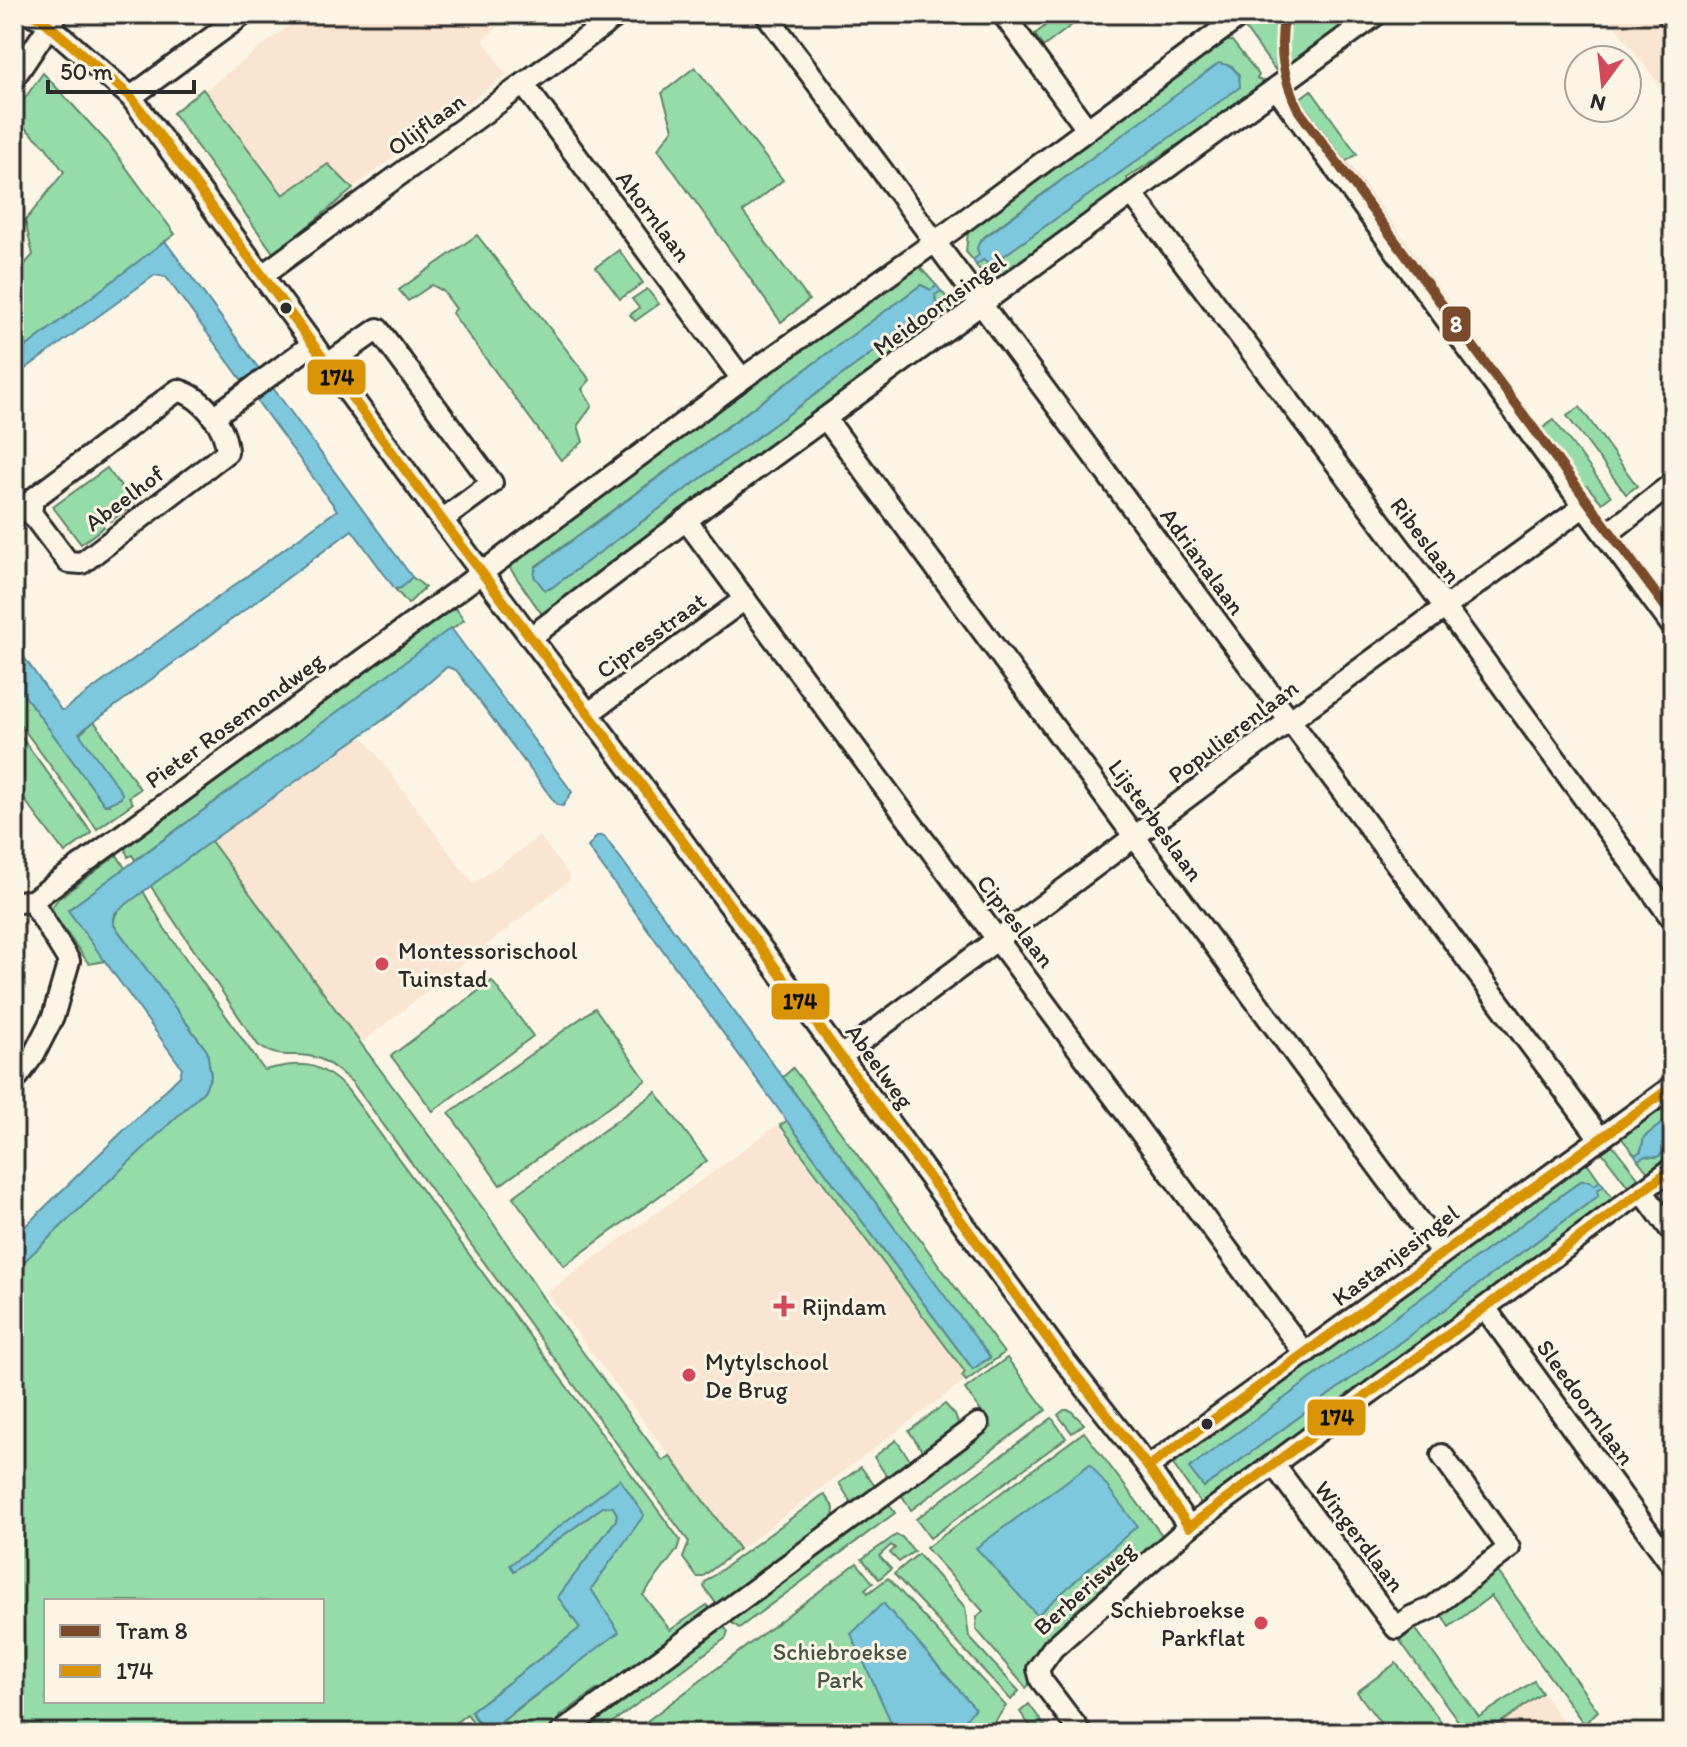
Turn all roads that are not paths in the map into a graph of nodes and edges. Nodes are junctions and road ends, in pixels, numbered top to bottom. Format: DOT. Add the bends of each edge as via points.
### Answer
graph roads {
  1 [pos="244,14"];
  2 [pos="619,14"];
  3 [pos="766,14"];
  4 [pos="1243,14"];
  5 [pos="1377,14"];
  6 [pos="1668,14"];
  7 [pos="44,18"];
  8 [pos="1014,18"];
  9 [pos="1673,20"];
  10 [pos="14,78"];
  11 [pos="524,85"];
  12 [pos="1276,88"];
  13 [pos="131,97"];
  14 [pos="1087,129"];
  15 [pos="1133,195"];
  16 [pos="933,241"];
  17 [pos="264,274"];
  18 [pos="981,305"];
  19 [pos="313,344"];
  20 [pos="328,364"];
  21 [pos="742,379"];
  22 [pos="213,417"];
  23 [pos="826,419"];
  24 [pos="1673,483"];
  25 [pos="1583,507"];
  26 [pos="442,520"];
  27 [pos="686,520"];
  28 [pos="1606,535"];
  29 [pos="483,572"];
  30 [pos="745,599"];
  31 [pos="1445,607"];
  32 [pos="1673,627"];
  33 [pos="531,637"];
  34 [pos="589,713"];
  35 [pos="1289,721"];
  36 [pos="1136,837"];
  37 [pos="23,902"];
  38 [pos="1673,920"];
  39 [pos="997,939"];
  40 [pos="840,1057"];
  41 [pos="14,1082"];
  42 [pos="1673,1086"];
  43 [pos="1599,1137"];
  44 [pos="1673,1168"];
  45 [pos="1642,1191"];
  46 [pos="1673,1233"];
  47 [pos="1442,1253"];
  48 [pos="1485,1308"];
  49 [pos="1305,1354"];
  50 [pos="978,1424"];
  51 [pos="1442,1455"];
  52 [pos="1274,1465"];
  53 [pos="1148,1467"];
  54 [pos="1189,1527"];
  55 [pos="1673,1566"];
  56 [pos="561,1733"];
  57 [pos="1081,1733"];
  1 -- 13 [label="street"];
  2 -- 11 [label="street, Olijflaan"];
  3 -- 16 [label="street, Adrianalaan"];
  4 -- 14 [label="street"];
  5 -- 12 [label="street, Meidoornsingel"];
  6 -- 9 [label="street"];
  7 -- 10 [label="street"];
  7 -- 13 [label="street, Abeelweg"];
  8 -- 14 [label="street"];
  11 -- 17 [label="street, Olijflaan"];
  11 -- 21 [label="street, Ahornlaan"];
  12 -- 15 [label="street, Meidoornsingel"];
  12 -- 25 [label="street"];
  13 -- 17 [label="street, Abeelweg"];
  14 -- 16 [label="street"];
  15 -- 18 [label="street, Meidoornsingel"];
  15 -- 31 [label="street, Ribeslaan"];
  16 -- 18 [label="street, Adrianalaan"];
  16 -- 21 [label="street"];
  17 -- 19 [label="street, Abeelweg"];
  18 -- 23 [label="street, Meidoornsingel"];
  18 -- 35 [label="street, Adrianalaan"];
  19 -- 20 [label="street, Abeelweg"];
  19 -- 22 [label="street"];
  20 -- 26 [label="street, Abeelweg"];
  20 -- 26 [label="street" via="378,329 492,483"];
  21 -- 29 [label="street"];
  22 -- 22 [label="street, Abeelhof" via="191,394 178,390 33,499 31,513 68,562 82,563 227,452 226,437"];
  23 -- 27 [label="street, Meidoornsingel"];
  23 -- 36 [label="street, Lijsterbeslaan"];
  24 -- 28 [label="street"];
  25 -- 28 [label="street"];
  25 -- 31 [label="street, Populierenlaan"];
  26 -- 29 [label="street, Abeelweg"];
  27 -- 30 [label="street, Cipreslaan"];
  27 -- 33 [label="street, Meidoornsingel"];
  28 -- 32 [label="street"];
  29 -- 33 [label="street, Abeelweg"];
  29 -- 37 [label="street, Pieter Rosemondweg"];
  30 -- 34 [label="street, Cipresstraat"];
  30 -- 39 [label="street, Cipreslaan"];
  31 -- 35 [label="street, Populierenlaan"];
  31 -- 38 [label="street, Ribeslaan"];
  33 -- 34 [label="street, Abeelweg"];
  34 -- 40 [label="street, Abeelweg"];
  35 -- 36 [label="street, Populierenlaan"];
  35 -- 43 [label="street, Adrianalaan"];
  36 -- 39 [label="street, Populierenlaan"];
  36 -- 47 [label="street, Lijsterbeslaan"];
  37 -- 41 [label="street" via="69,961 53,1017"];
  39 -- 40 [label="street, Populierenlaan"];
  39 -- 49 [label="street, Cipreslaan"];
  40 -- 53 [label="street, Abeelweg"];
  42 -- 43 [label="street, Kastanjesingel"];
  43 -- 47 [label="street, Kastanjesingel"];
  44 -- 45 [label="street"];
  45 -- 46 [label="street"];
  45 -- 48 [label="street"];
  47 -- 49 [label="street, Kastanjesingel"];
  48 -- 52 [label="street"];
  48 -- 55 [label="street, Sleedoornlaan"];
  49 -- 53 [label="street, Kastanjesingel"];
  50 -- 56 [label="street"];
  51 -- 52 [label="street, Wingerdlaan" via="1509,1548 1432,1608 1396,1628"];
  52 -- 54 [label="street"];
  53 -- 54 [label="street, Abeelweg"];
  54 -- 57 [label="street, Berberisweg" via="1053,1648 1038,1669"];
}
